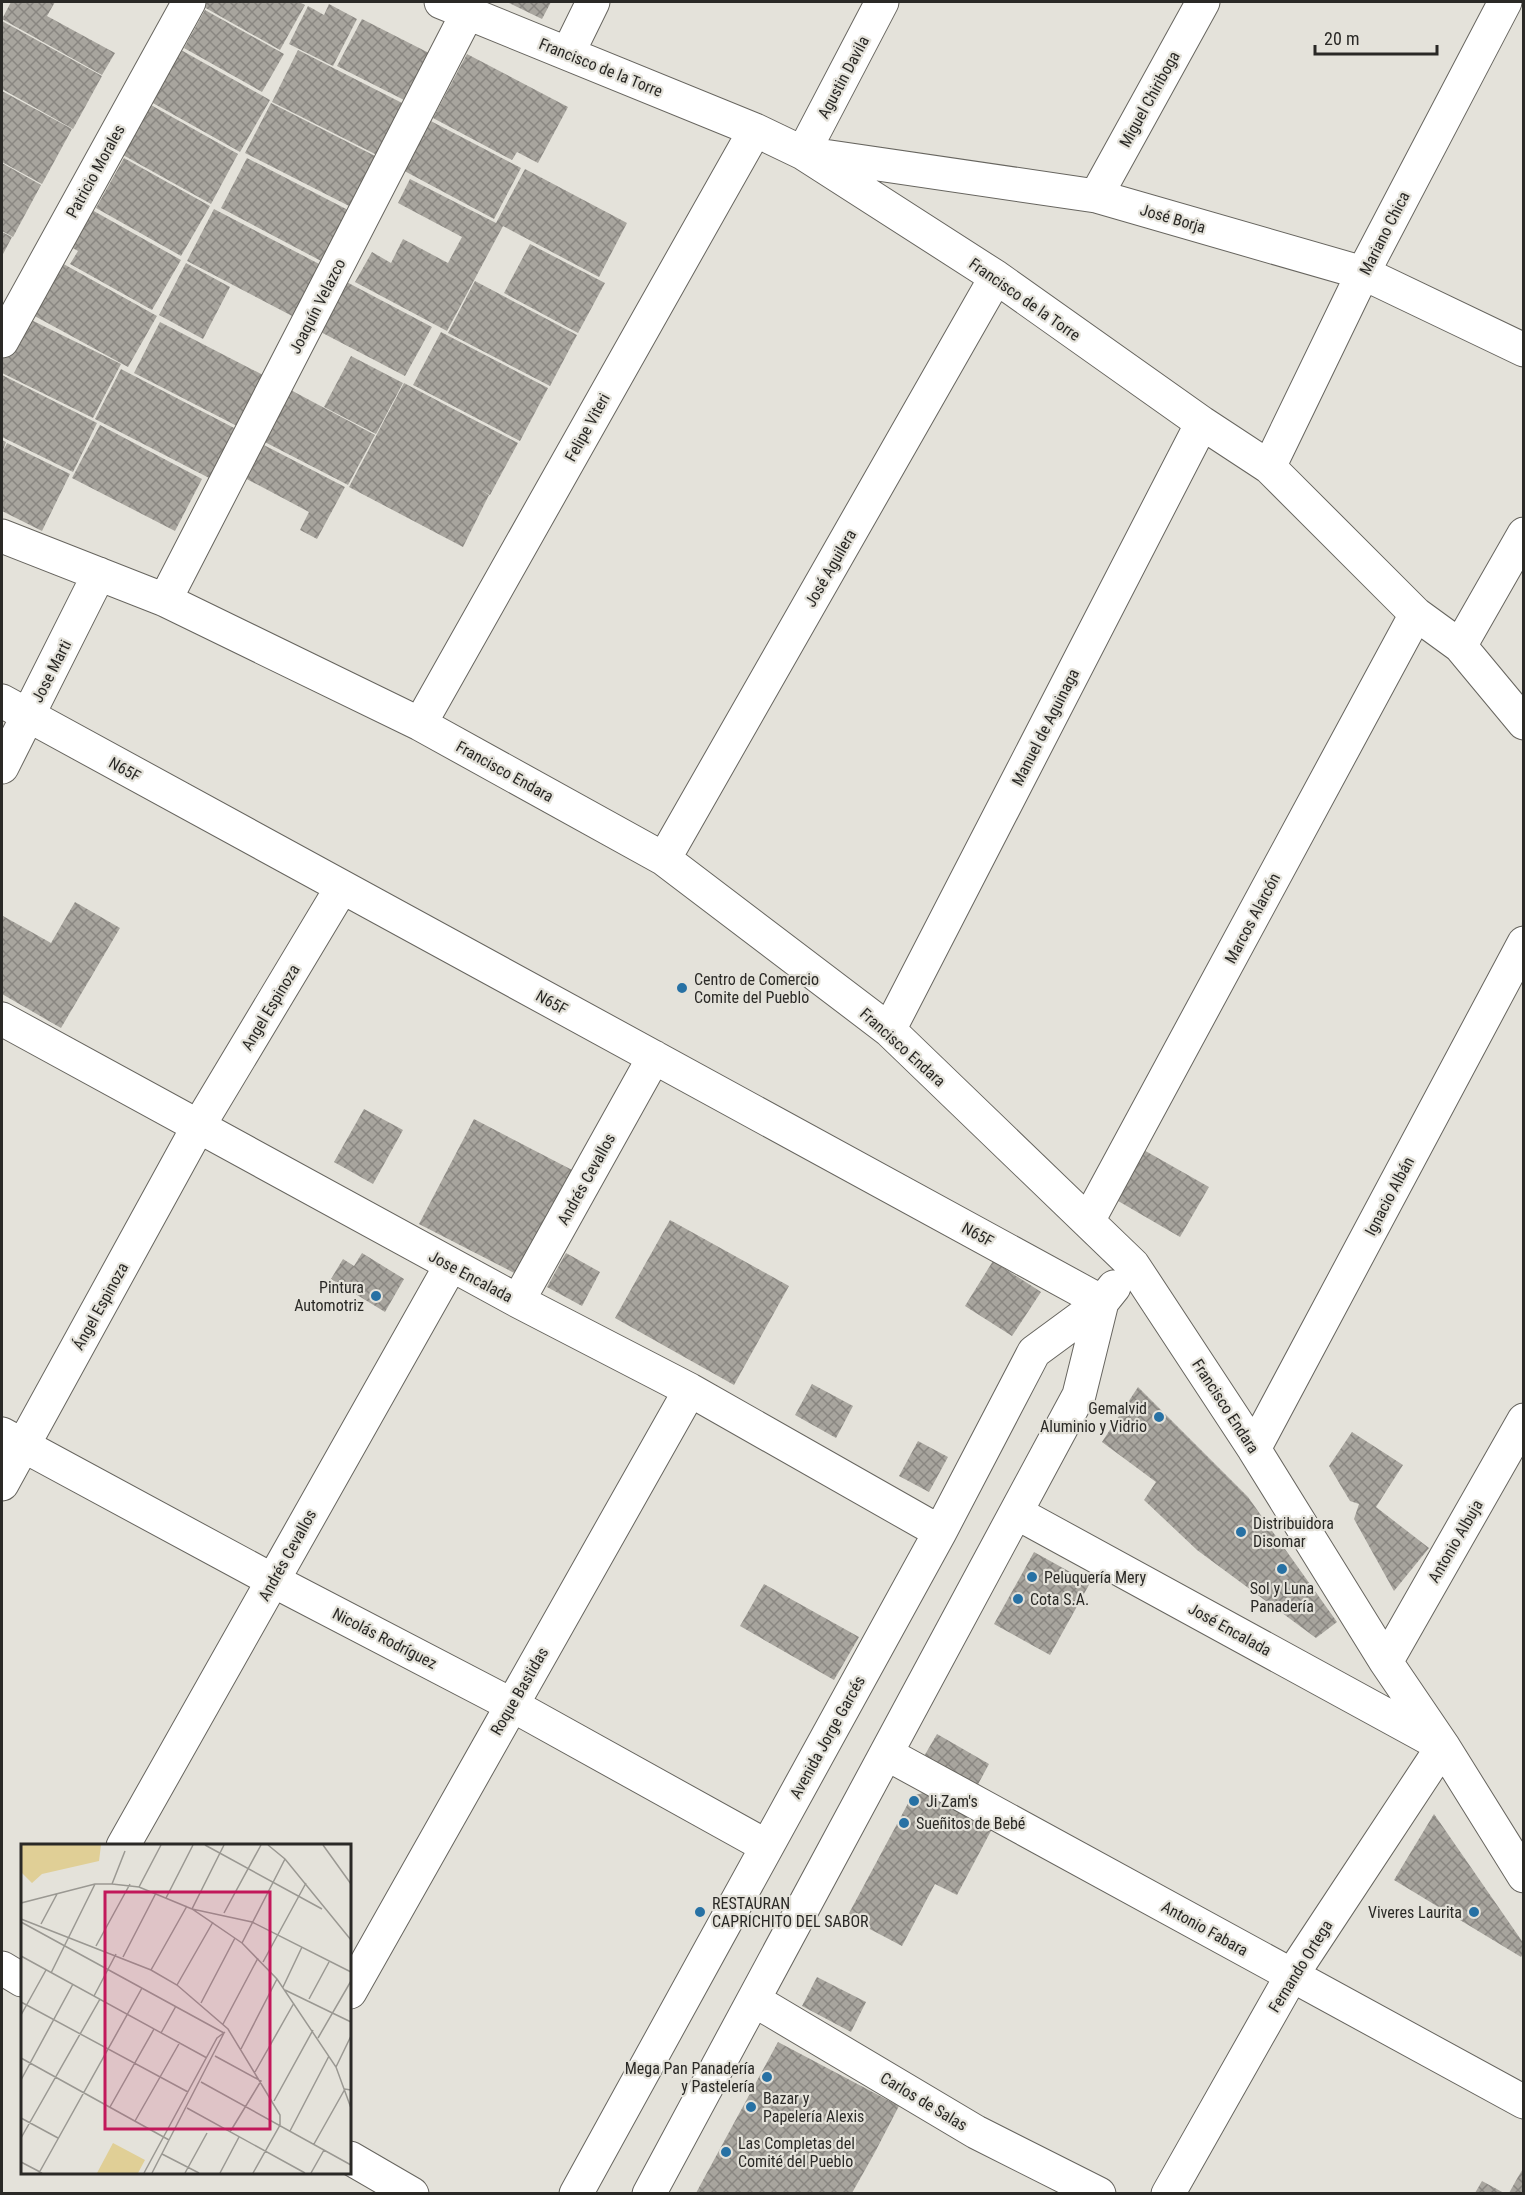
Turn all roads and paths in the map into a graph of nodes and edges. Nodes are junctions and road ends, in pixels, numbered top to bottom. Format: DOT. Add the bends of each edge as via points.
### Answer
graph roads {
  1 [pos="189,2"];
  2 [pos="593,2"];
  3 [pos="882,2"];
  4 [pos="1203,2"];
  5 [pos="1505,2"];
  6 [pos="455,7"];
  7 [pos="568,53"];
  8 [pos="755,130"];
  9 [pos="803,153"];
  10 [pos="1096,196"];
  11 [pos="1363,273"];
  12 [pos="996,277"];
  13 [pos="2,341"];
  14 [pos="1524,350"];
  15 [pos="1202,423"];
  16 [pos="1269,467"];
  17 [pos="1524,534"];
  18 [pos="2,536"];
  19 [pos="99,574"];
  20 [pos="165,600"];
  21 [pos="1416,614"];
  22 [pos="1460,646"];
  23 [pos="15,708"];
  24 [pos="1524,723"];
  25 [pos="420,724"];
  26 [pos="2,767"];
  27 [pos="664,859"];
  28 [pos="342,887"];
  29 [pos="1524,943"];
  30 [pos="2,1019"];
  31 [pos="889,1030"];
  32 [pos="654,1058"];
  33 [pos="198,1127"];
  34 [pos="1088,1221"];
  35 [pos="451,1265"];
  36 [pos="1133,1265"];
  37 [pos="518,1301"];
  38 [pos="1102,1302"];
  39 [pos="690,1390"];
  40 [pos="1524,1420"];
  41 [pos="12,1439"];
  42 [pos="1254,1449"];
  43 [pos="2,1484"];
  44 [pos="1017,1513"];
  45 [pos="940,1532"];
  46 [pos="272,1580"];
  47 [pos="1386,1662"];
  48 [pos="512,1705"];
  49 [pos="1443,1746"];
  50 [pos="886,1754"];
  51 [pos="124,1844"];
  52 [pos="766,1846"];
  53 [pos="1524,1876"];
  54 [pos="2,1968"];
  55 [pos="1292,1976"];
  56 [pos="21,1979"];
  57 [pos="351,1990"];
  58 [pos="754,2000"];
  59 [pos="1524,2102"];
  60 [pos="351,2159"];
  61 [pos="412,2193"];
  62 [pos="576,2193"];
  63 [pos="649,2193"];
  64 [pos="1099,2193"];
  65 [pos="1168,2193"];
  1 -- 13 [label="street, Patricio Morales"];
  2 -- 7 [label="street"];
  3 -- 9 [label="street, Agustin Davila"];
  4 -- 10 [label="street, Miguel Chiriboga"];
  5 -- 11 [label="street, Mariano Chica"];
  6 -- 7 [label="street, Francisco de la Torre"];
  6 -- 20 [label="street, Joaquín Velazco"];
  7 -- 8 [label="street, Francisco de la Torre"];
  8 -- 9 [label="street, Francisco de la Torre"];
  8 -- 25 [label="street, Felipe Viteri"];
  9 -- 10 [label="street, José Borja"];
  9 -- 12 [label="street, Francisco de la Torre"];
  10 -- 11 [label="street, José Borja"];
  11 -- 14 [label="street, José Borja"];
  11 -- 16 [label="street, Mariano Chica"];
  12 -- 15 [label="street, Francisco de la Torre"];
  12 -- 27 [label="street, José Aguilera"];
  15 -- 16 [label="street, Francisco de la Torre"];
  15 -- 31 [label="street, Manuel de Aguinaga"];
  16 -- 21 [label="street, Francisco de la Torre"];
  17 -- 22 [label="street"];
  18 -- 19 [label="street, Francisco Endara"];
  19 -- 20 [label="street, Francisco Endara"];
  19 -- 23 [label="street, Jose Marti"];
  20 -- 25 [label="street, Francisco Endara"];
  21 -- 22 [label="street, Francisco de la Torre"];
  21 -- 34 [label="street, Marcos Alarcón"];
  22 -- 24 [label="street, Francisco de la Torre"];
  23 -- 26 [label="street, Jose Marti"];
  23 -- 28 [label="street, N65F"];
  25 -- 27 [label="street, Francisco Endara"];
  27 -- 31 [label="street, Francisco Endara"];
  28 -- 32 [label="street, N65F"];
  28 -- 33 [label="street, Angel Espinoza"];
  29 -- 42 [label="street, Ignacio Albán"];
  30 -- 33 [label="street, Jose Encalada"];
  31 -- 34 [label="street, Francisco Endara"];
  32 -- 37 [label="street, Andrés Cevallos"];
  32 -- 38 [label="street, N65F"];
  33 -- 35 [label="street, Jose Encalada"];
  33 -- 41 [label="street, Ángel Espinoza"];
  34 -- 36 [label="street, Francisco Endara"];
  35 -- 37 [label="street, Jose Encalada"];
  35 -- 46 [label="street, Andrés Cevallos"];
  36 -- 38 [label="street, Avenida Jorge Garcés"];
  36 -- 42 [label="street, Francisco Endara"];
  37 -- 39 [label="street, Jose Encalada"];
  38 -- 44 [label="street, Avenida Jorge Garcés" via="1079,1395"];
  38 -- 45 [label="street, Avenida Jorge Garcés" via="1034,1352"];
  39 -- 45 [label="street, Jose Encalada"];
  39 -- 48 [label="street, Roque Bastidas"];
  40 -- 47 [label="street, Antonio Albuja"];
  41 -- 43 [label="street, Ángel Espinoza"];
  41 -- 46 [label="street, Nicolás Rodríguez"];
  42 -- 47 [label="street, Francisco Endara"];
  44 -- 49 [label="street, José Encalada"];
  44 -- 50 [label="street, Avenida Jorge Garcés"];
  45 -- 52 [label="street, Avenida Jorge Garcés"];
  46 -- 48 [label="street, Nicolás Rodríguez"];
  46 -- 51 [label="street, Andrés Cevallos"];
  47 -- 49 [label="street, Francisco Endara"];
  48 -- 52 [label="street, Nicolás Rodríguez"];
  48 -- 57 [label="street, Roque Bastidas"];
  49 -- 53 [label="street, Francisco Endara"];
  49 -- 55 [label="street, Fernando Ortega"];
  50 -- 55 [label="street, Antonio Fabara"];
  50 -- 58 [label="street, Avenida Jorge Garcés"];
  52 -- 62 [label="street, Avenida Jorge Garcés"];
  54 -- 56 [label="street"];
  55 -- 59 [label="street, Antonio Fabara"];
  55 -- 65 [label="street, Fernando Ortega"];
  58 -- 63 [label="street, Avenida Jorge Garcés"];
  58 -- 64 [label="street, Carlos de Salas" via="976,2132"];
  60 -- 61 [label="street"];
}
